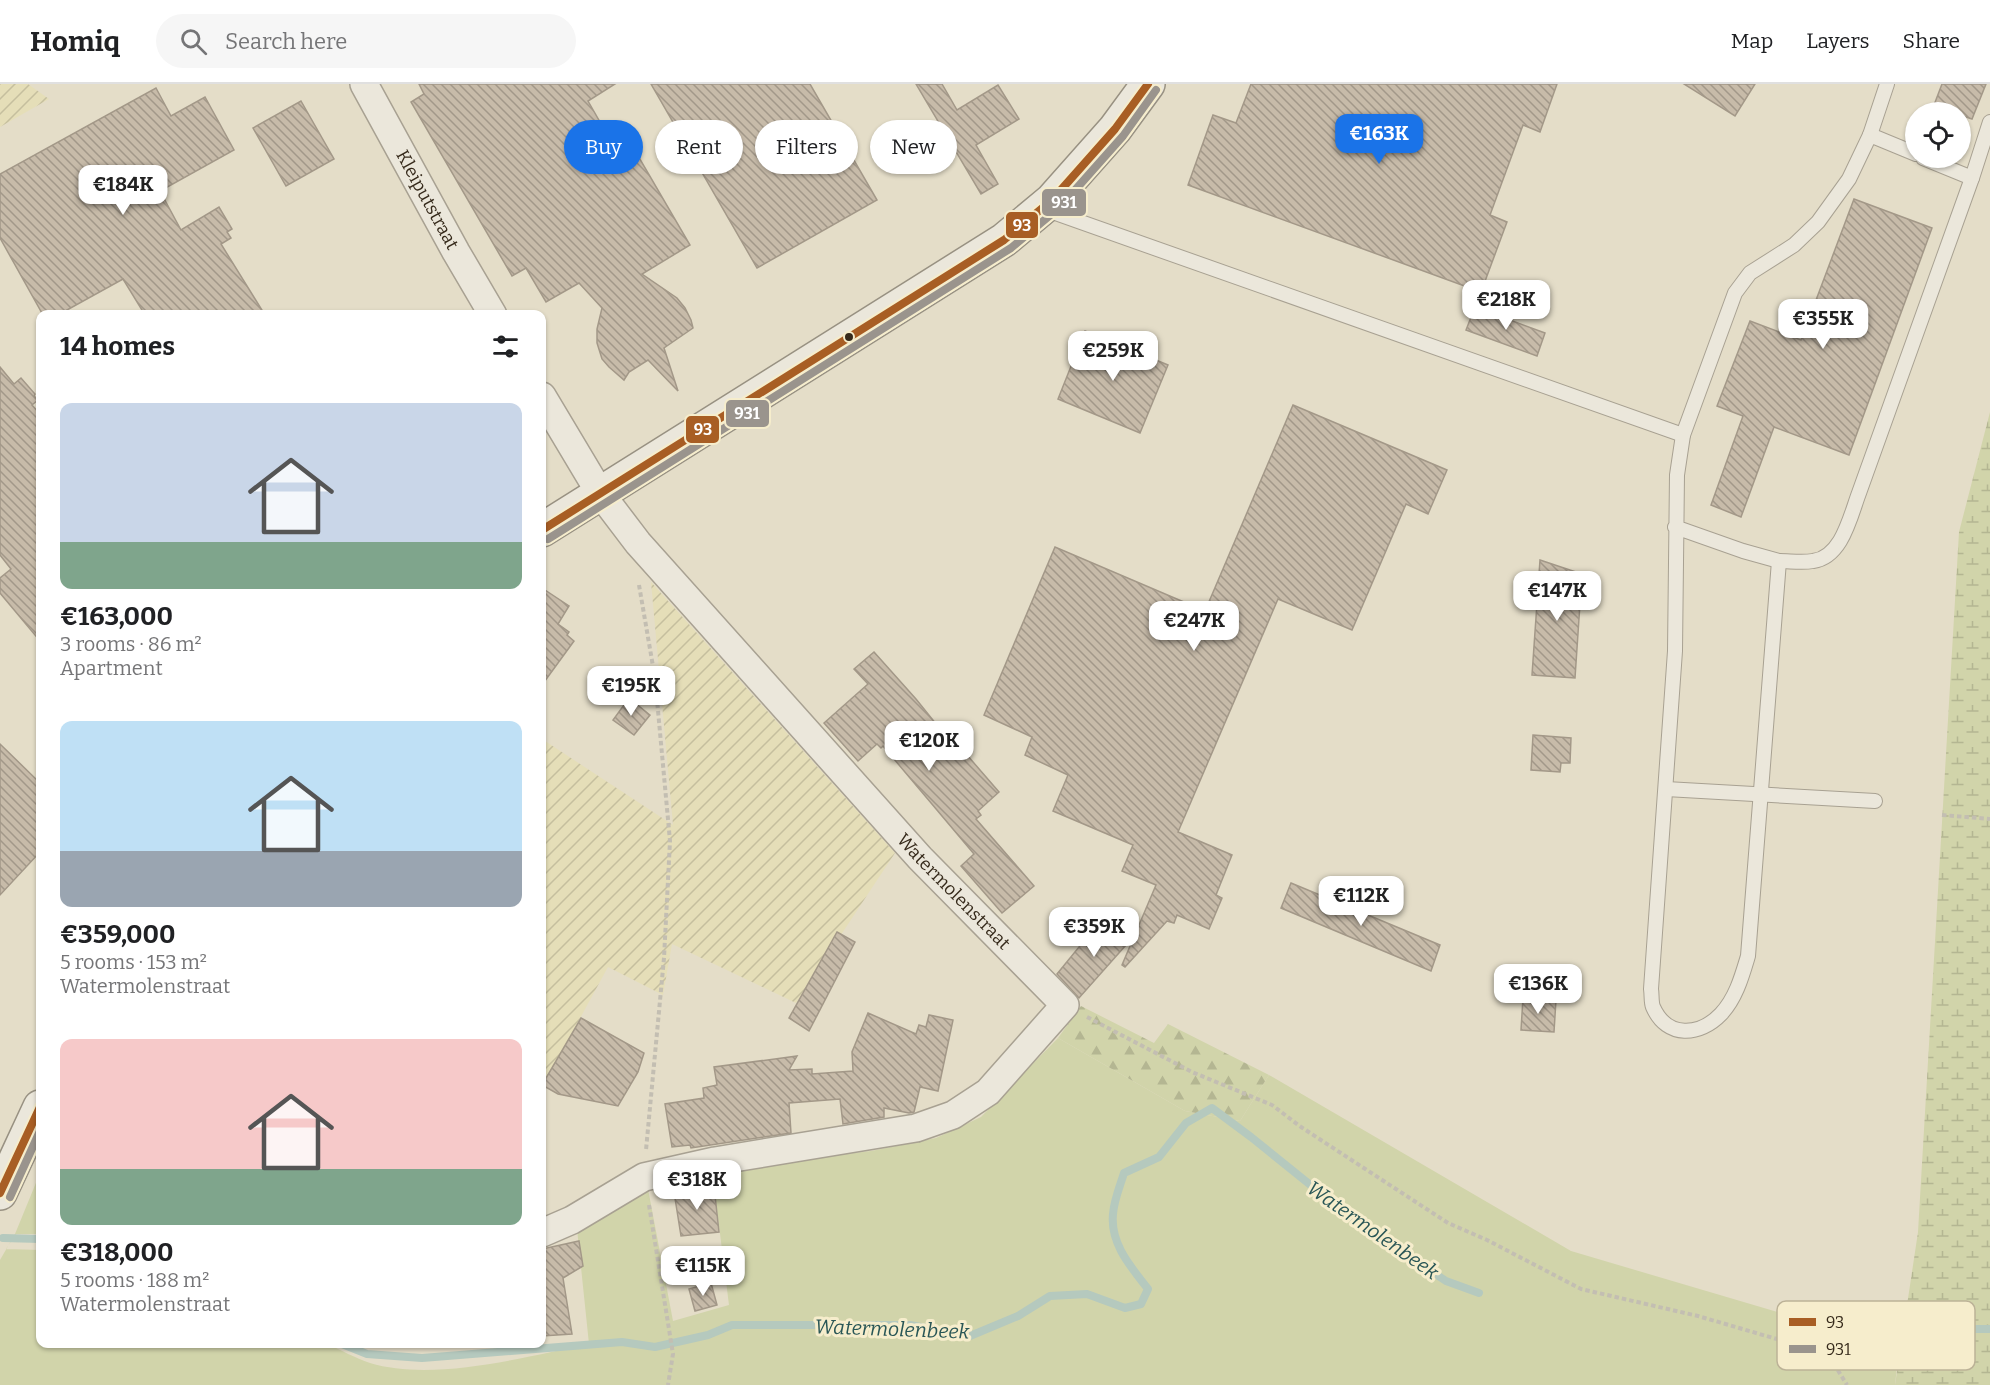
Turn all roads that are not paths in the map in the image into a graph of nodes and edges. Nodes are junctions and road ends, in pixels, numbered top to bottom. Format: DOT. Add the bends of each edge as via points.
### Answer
graph roads {
  1 [pos="364,84"];
  2 [pos="1148,84"];
  3 [pos="1887,84"];
  4 [pos="1990,122"];
  5 [pos="1870,135"];
  6 [pos="1905,149"];
  7 [pos="1948,168"];
  8 [pos="1972,178"];
  9 [pos="1042,208"];
  10 [pos="490,310"];
  11 [pos="546,403"];
  12 [pos="1683,435"];
  13 [pos="600,493"];
  14 [pos="1676,526"];
  15 [pos="546,527"];
  16 [pos="1779,561"];
  17 [pos="1666,789"];
  18 [pos="1760,795"];
  19 [pos="1875,801"];
  20 [pos="36,1116"];
  21 [pos="0,1193"];
  22 [pos="546,1231"];
  1 -- 10 [label="street, Kleiputstraat"];
  2 -- 9 [label="main road" via="1115,129"];
  3 -- 5 [label="lane"];
  4 -- 8 [label="lane"];
  5 -- 6 [label="lane"];
  5 -- 12 [label="lane" via="1848,179 1818,222 1794,244 1750,273 1736,293"];
  7 -- 8 [label="lane"];
  8 -- 16 [label="lane" via="1841,541 1828,555 1814,561"];
  9 -- 12 [label="lane"];
  9 -- 13 [label="main road" via="1004,240"];
  11 -- 13 [label="street"];
  12 -- 14 [label="lane"];
  13 -- 15 [label="main road"];
  13 -- 22 [label="street, Watermolenstraat" via="638,543 920,858 1065,1005 988,1092 953,1115 916,1128 715,1161 644,1178"];
  14 -- 16 [label="lane"];
  14 -- 17 [label="lane" via="1676,651"];
  16 -- 18 [label="lane"];
  17 -- 18 [label="lane"];
  17 -- 18 [label="lane" via="1652,1006 1674,1030 1689,1032 1706,1027 1721,1014 1733,998 1748,956"];
  18 -- 19 [label="lane"];
  20 -- 21 [label="main road"];
}
